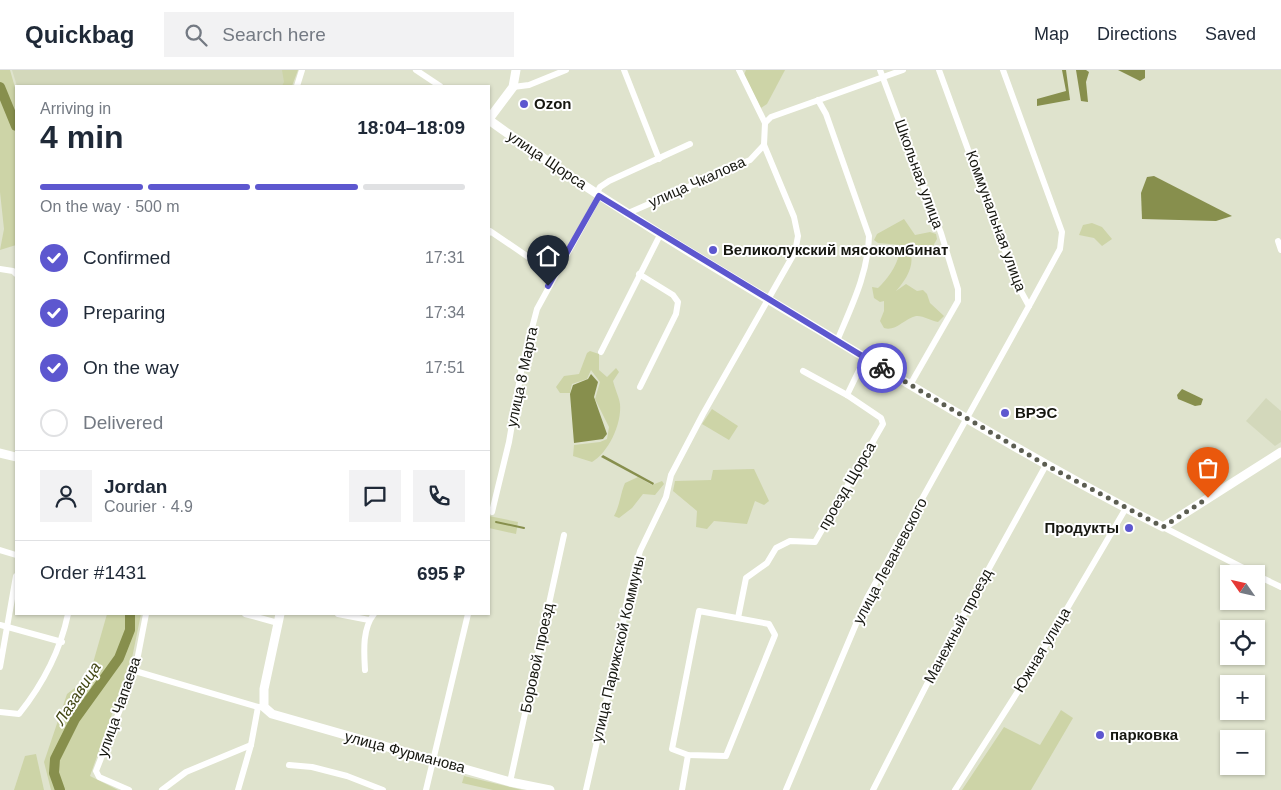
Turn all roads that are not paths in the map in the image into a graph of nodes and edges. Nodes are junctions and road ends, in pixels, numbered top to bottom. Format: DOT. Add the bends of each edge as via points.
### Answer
graph roads {
  1 [pos="302,70"];
  2 [pos="416,70"];
  3 [pos="516,70"];
  4 [pos="566,70"];
  5 [pos="624,70"];
  6 [pos="739,70"];
  7 [pos="880,70"];
  8 [pos="903,70"];
  9 [pos="939,70"];
  10 [pos="1003,70"];
  11 [pos="884,78"];
  12 [pos="297,85"];
  13 [pos="438,85"];
  14 [pos="513,87"];
  15 [pos="818,100"];
  16 [pos="490,119"];
  17 [pos="490,121"];
  18 [pos="765,123"];
  19 [pos="690,144"];
  20 [pos="764,144"];
  21 [pos="658,159"];
  22 [pos="597,195"];
  23 [pos="626,214"];
  24 [pos="490,231"];
  25 [pos="660,235"];
  26 [pos="1278,241"];
  27 [pos="1281,250"];
  28 [pos="0,269"];
  29 [pos="15,273"];
  30 [pos="556,273"];
  31 [pos="639,274"];
  32 [pos="767,299"];
  33 [pos="1029,306"];
  34 [pos="836,341"];
  35 [pos="600,352"];
  36 [pos="865,358"];
  37 [pos="803,372"];
  38 [pos="910,385"];
  39 [pos="640,387"];
  40 [pos="847,395"];
  41 [pos="966,419"];
  42 [pos="1281,452"];
  43 [pos="0,453"];
  44 [pos="15,457"];
  45 [pos="1046,465"];
  46 [pos="1126,508"];
  47 [pos="492,512"];
  48 [pos="1163,527"];
  49 [pos="564,535"];
  50 [pos="0,550"];
  51 [pos="15,555"];
  52 [pos="1237,565"];
  53 [pos="1265,579"];
  54 [pos="15,582"];
  55 [pos="1281,587"];
  56 [pos="68,615"];
  57 [pos="146,615"];
  58 [pos="254,615"];
  59 [pos="343,615"];
  60 [pos="373,615"];
  61 [pos="468,615"];
  62 [pos="279,618"];
  63 [pos="738,618"];
  64 [pos="369,620"];
  65 [pos="0,625"];
  66 [pos="8,626"];
  67 [pos="62,642"];
  68 [pos="0,667"];
  69 [pos="365,670"];
  70 [pos="135,671"];
  71 [pos="261,707"];
  72 [pos="0,712"];
  73 [pos="251,745"];
  74 [pos="688,755"];
  75 [pos="434,760"];
  76 [pos="289,765"];
  77 [pos="510,782"];
  78 [pos="130,790"];
  79 [pos="162,790"];
  80 [pos="238,790"];
  81 [pos="383,790"];
  82 [pos="426,790"];
  83 [pos="550,790"];
  84 [pos="586,790"];
  85 [pos="682,790"];
  86 [pos="786,790"];
  87 [pos="873,790"];
  88 [pos="955,790"];
  1 -- 12 [label="street"];
  2 -- 13 [label="street"];
  3 -- 14 [label="street"];
  4 -- 14 [label="street"];
  5 -- 21 [label="street"];
  6 -- 18 [label="street"];
  7 -- 11 [label="street, Школьная улица"];
  8 -- 11 [label="street"];
  9 -- 33 [label="street, Коммунальная улица" via="1017,284"];
  10 -- 33 [label="street" via="1062,232 1060,249"];
  11 -- 15 [label="street"];
  11 -- 38 [label="street, Школьная улица" via="958,289 958,301"];
  14 -- 16 [label="street"];
  15 -- 18 [label="street" via="771,117"];
  15 -- 34 [label="street" via="826,114 869,236 863,277"];
  17 -- 22 [label="street, улица Щорса"];
  18 -- 20 [label="street"];
  19 -- 21 [label="street"];
  20 -- 23 [label="street, улица Чкалова" via="750,160"];
  20 -- 32 [label="street, улица Парижской Коммуны" via="794,217 798,236 796,252"];
  21 -- 22 [label="street" via="609,181 600,187"];
  22 -- 23 [label="street, улица Щорса"];
  22 -- 30 [label="street, улица 8 Марта"];
  23 -- 25 [label="street, улица Щорса"];
  24 -- 30 [label="street"];
  25 -- 31 [label="street"];
  25 -- 32 [label="street, улица Щорса"];
  26 -- 27 [label="street"];
  28 -- 29 [label="street"];
  30 -- 47 [label="street, улица 8 Марта" via="540,300 535,316"];
  31 -- 35 [label="street"];
  31 -- 39 [label="street" via="673,295 678,302 676,314"];
  32 -- 34 [label="street, улица Щорса"];
  32 -- 84 [label="street, улица Парижской Коммуны" via="671,475 666,497 640,551"];
  33 -- 41 [label="street, Коммунальная улица"];
  34 -- 36 [label="street, улица Щорса"];
  36 -- 38 [label="street, улица Щорса"];
  36 -- 40 [label="street"];
  37 -- 40 [label="street, проезд Щорса"];
  38 -- 41 [label="street, улица Щорса"];
  40 -- 63 [label="street, проезд Щорса" via="881,418 883,424 815,542 790,541 776,548 767,563 746,578"];
  41 -- 45 [label="street, улица Щорса"];
  41 -- 86 [label="street, улица Леваневского" via="866,598"];
  42 -- 48 [label="street"];
  43 -- 44 [label="street"];
  45 -- 46 [label="street, улица Щорса"];
  45 -- 87 [label="street, Манежный проезд" via="949,640"];
  46 -- 48 [label="street, улица Щорса"];
  46 -- 88 [label="street, Южная улица" via="1024,682"];
  48 -- 52 [label="street, улица Щорса"];
  49 -- 77 [label="street, Боровой проезд"];
  50 -- 51 [label="street"];
  53 -- 55 [label="street, улица Щорса"];
  54 -- 66 [label="street"];
  56 -- 67 [label="street"];
  57 -- 70 [label="street, улица Чапаева"];
  58 -- 62 [label="street"];
  59 -- 64 [label="street"];
  60 -- 64 [label="street"];
  61 -- 75 [label="street"];
  62 -- 71 [label="street"];
  63 -- 74 [label="street" via="699,611 672,749"];
  63 -- 74 [label="street" via="769,624 774,635 726,756"];
  64 -- 69 [label="street" via="364,651"];
  65 -- 66 [label="street"];
  66 -- 67 [label="street"];
  66 -- 68 [label="street"];
  67 -- 72 [label="street" via="34,695 19,714"];
  70 -- 71 [label="street, улица Фурманова"];
  70 -- 78 [label="street, улица Чапаева" via="96,771 100,777"];
  71 -- 73 [label="street"];
  71 -- 75 [label="street, улица Фурманова" via="281,718"];
  73 -- 79 [label="street" via="186,772"];
  73 -- 80 [label="street"];
  74 -- 85 [label="street"];
  75 -- 77 [label="street, улица Фурманова"];
  75 -- 82 [label="street"];
  76 -- 81 [label="street" via="312,766"];
  77 -- 83 [label="street, улица Фурманова"];
}
